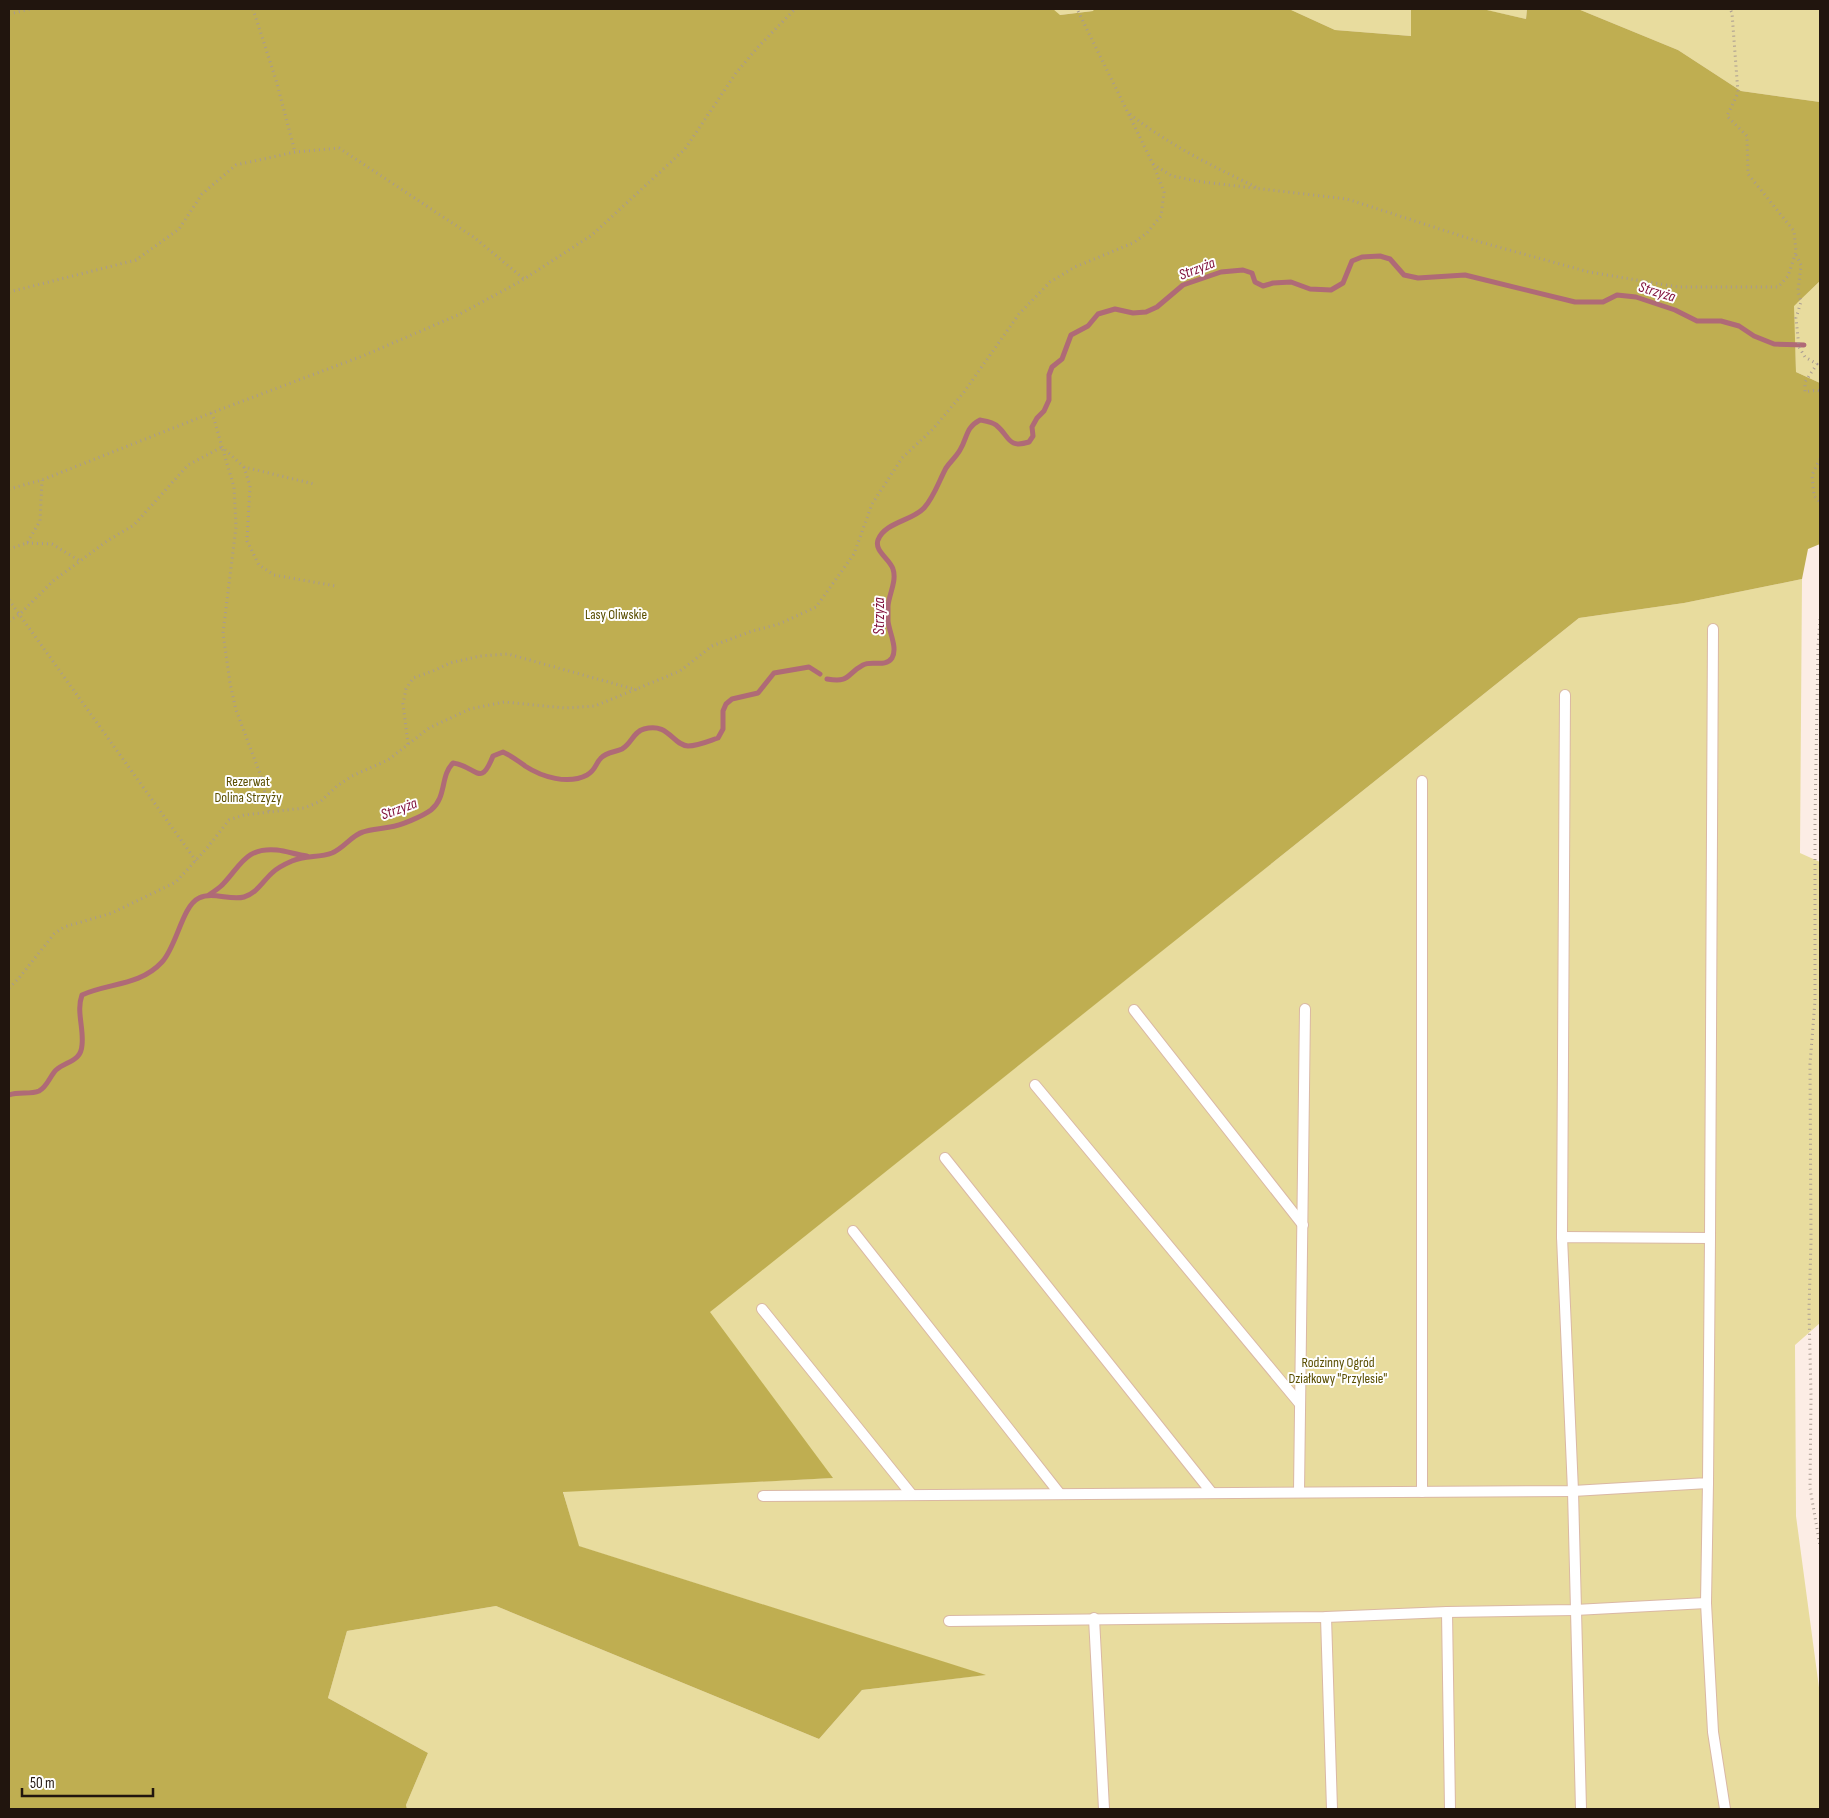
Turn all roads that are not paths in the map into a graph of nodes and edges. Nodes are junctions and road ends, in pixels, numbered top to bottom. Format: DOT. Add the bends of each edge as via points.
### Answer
graph roads {
  1 [pos="1713,629"];
  2 [pos="1565,695"];
  3 [pos="1422,781"];
  4 [pos="1306,1009"];
  5 [pos="1134,1010"];
  6 [pos="1036,1084"];
  7 [pos="945,1158"];
  8 [pos="1303,1225"];
  9 [pos="853,1231"];
  10 [pos="1562,1237"];
  11 [pos="1710,1238"];
  12 [pos="762,1309"];
  13 [pos="1300,1404"];
  14 [pos="1708,1483"];
  15 [pos="1573,1491"];
  16 [pos="1299,1492"];
  17 [pos="1422,1492"];
  18 [pos="1212,1493"];
  19 [pos="1060,1494"];
  20 [pos="912,1495"];
  21 [pos="763,1496"];
  22 [pos="1706,1603"];
  23 [pos="1575,1610"];
  24 [pos="1447,1612"];
  25 [pos="1326,1617"];
  26 [pos="1094,1618"];
  27 [pos="949,1621"];
  28 [pos="1104,1809"];
  29 [pos="1332,1809"];
  30 [pos="1450,1809"];
  31 [pos="1581,1809"];
  32 [pos="1725,1809"];
  1 -- 11 [label="lane"];
  2 -- 10 [label="lane"];
  3 -- 17 [label="lane"];
  4 -- 8 [label="lane"];
  5 -- 8 [label="lane"];
  6 -- 13 [label="lane"];
  7 -- 18 [label="lane"];
  8 -- 13 [label="lane"];
  9 -- 19 [label="lane"];
  10 -- 11 [label="lane"];
  10 -- 15 [label="lane"];
  11 -- 14 [label="lane"];
  12 -- 20 [label="lane"];
  13 -- 16 [label="lane"];
  14 -- 15 [label="lane"];
  14 -- 22 [label="lane"];
  15 -- 17 [label="lane"];
  15 -- 23 [label="lane"];
  16 -- 17 [label="lane"];
  16 -- 18 [label="lane"];
  18 -- 19 [label="lane"];
  19 -- 20 [label="lane"];
  20 -- 21 [label="lane"];
  22 -- 23 [label="lane"];
  22 -- 32 [label="lane" via="1713,1732"];
  23 -- 24 [label="lane"];
  23 -- 31 [label="lane"];
  24 -- 25 [label="lane"];
  24 -- 30 [label="lane"];
  25 -- 26 [label="lane"];
  25 -- 29 [label="lane"];
  26 -- 27 [label="lane"];
  26 -- 28 [label="lane"];
}
